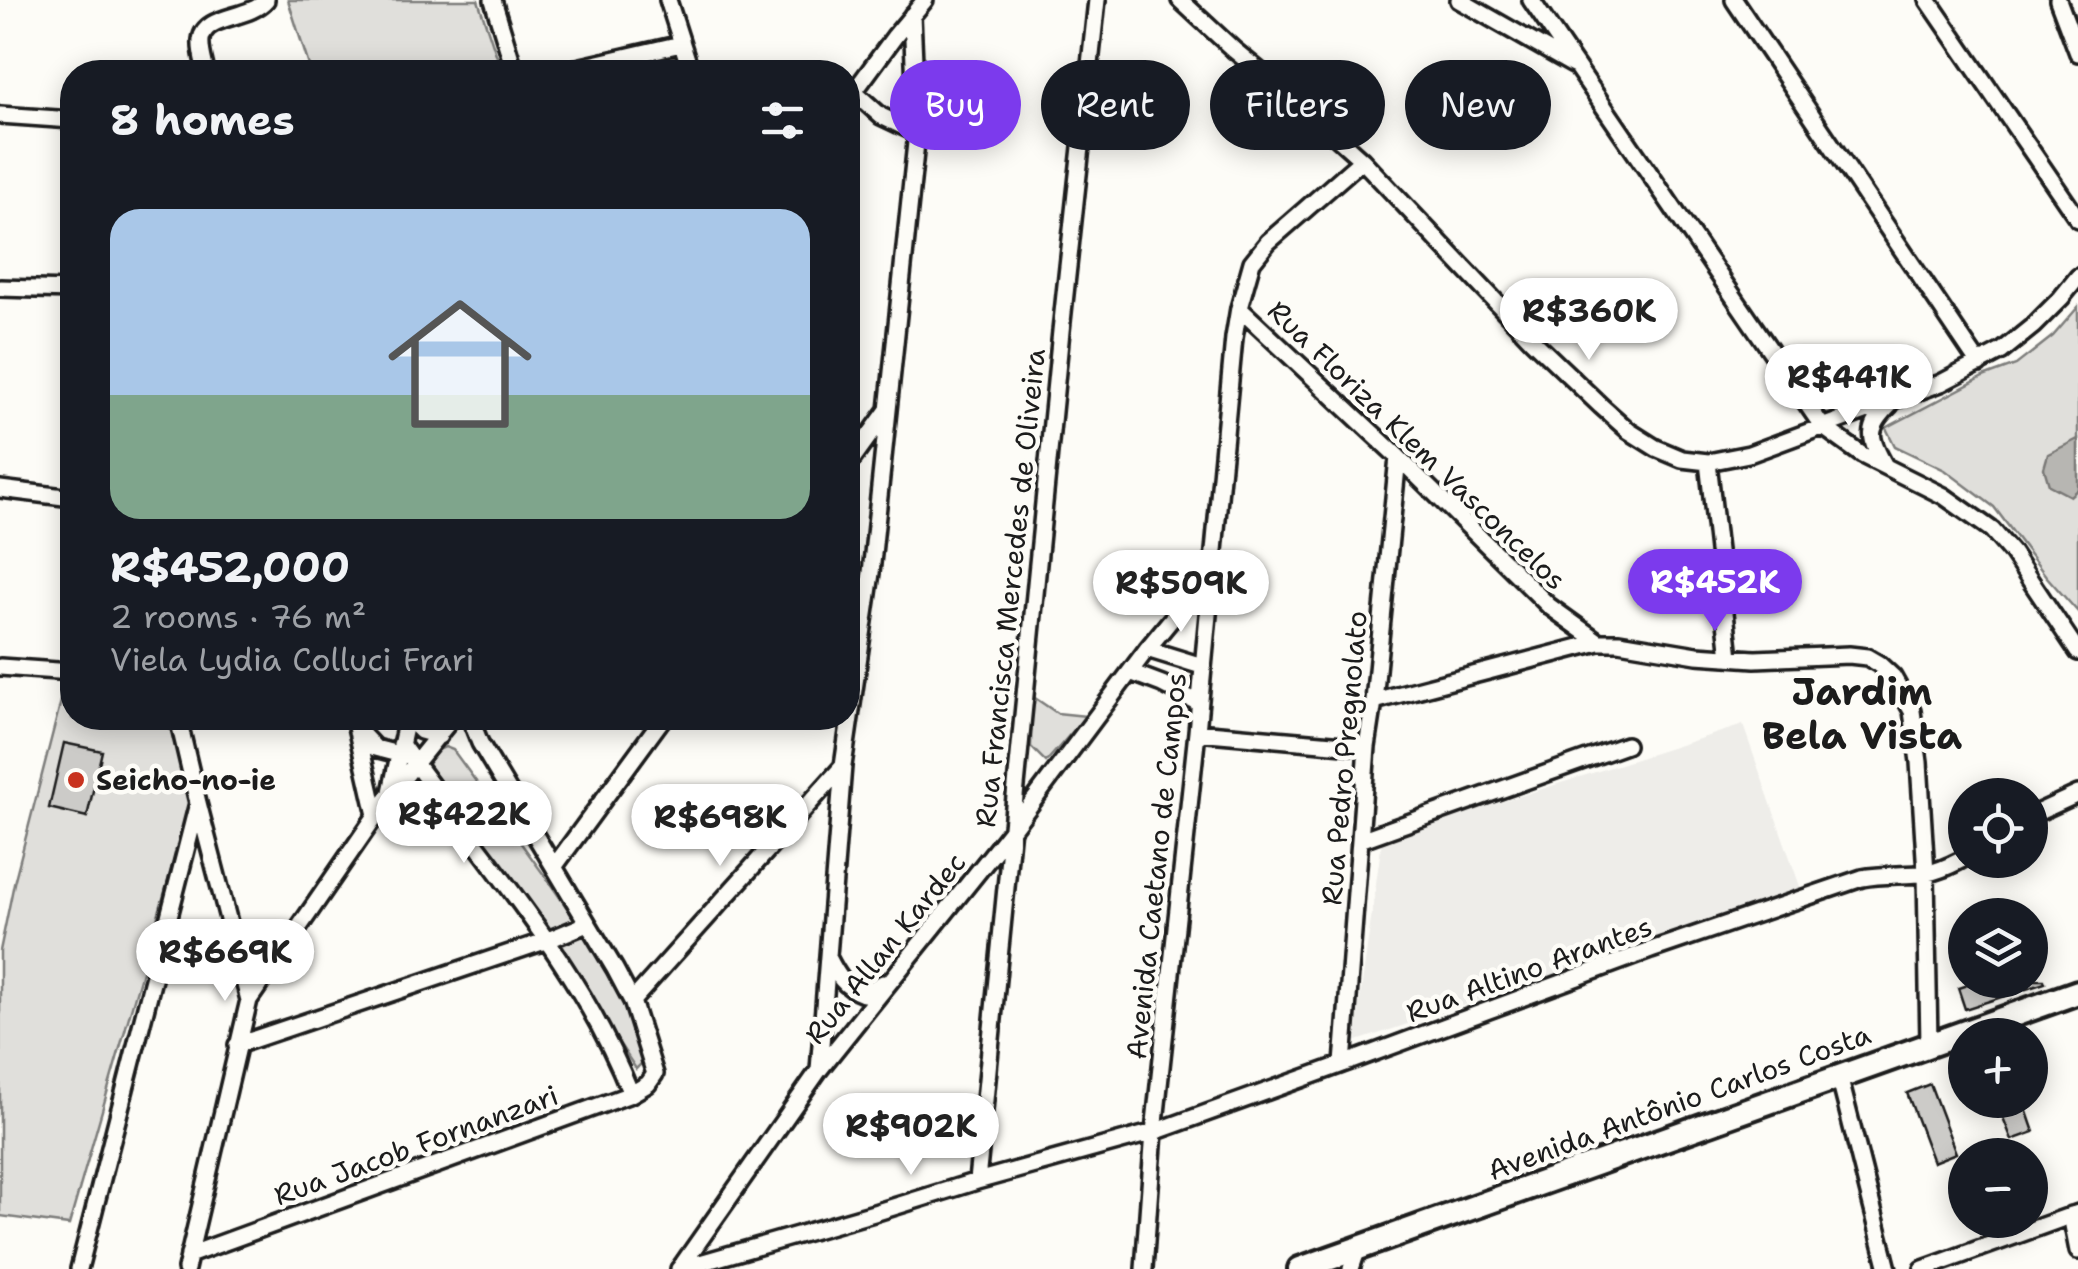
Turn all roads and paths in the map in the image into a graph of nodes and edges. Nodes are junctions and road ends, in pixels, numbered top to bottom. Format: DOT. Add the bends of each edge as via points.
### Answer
graph roads {
  1 [pos="266,0"];
  2 [pos="493,0"];
  3 [pos="668,0"];
  4 [pos="925,0"];
  5 [pos="1098,0"];
  6 [pos="1180,0"];
  7 [pos="1459,0"];
  8 [pos="1531,0"];
  9 [pos="1734,0"];
  10 [pos="1928,0"];
  11 [pos="2058,0"];
  12 [pos="912,15"];
  13 [pos="680,44"];
  14 [pos="2078,53"];
  15 [pos="204,60"];
  16 [pos="511,60"];
  17 [pos="611,60"];
  18 [pos="686,60"];
  19 [pos="914,60"];
  20 [pos="1576,67"];
  21 [pos="860,83"];
  22 [pos="860,103"];
  23 [pos="0,115"];
  24 [pos="60,119"];
  25 [pos="890,121"];
  26 [pos="915,150"];
  27 [pos="1362,160"];
  28 [pos="2078,219"];
  29 [pos="2078,276"];
  30 [pos="0,288"];
  31 [pos="60,290"];
  32 [pos="1239,308"];
  33 [pos="1979,364"];
  34 [pos="1892,402"];
  35 [pos="889,408"];
  36 [pos="1822,426"];
  37 [pos="860,448"];
  38 [pos="1398,457"];
  39 [pos="1708,462"];
  40 [pos="1885,466"];
  41 [pos="0,489"];
  42 [pos="60,496"];
  43 [pos="1211,571"];
  44 [pos="1599,642"];
  45 [pos="860,645"];
  46 [pos="1147,650"];
  47 [pos="2078,652"];
  48 [pos="1730,657"];
  49 [pos="1202,666"];
  50 [pos="0,668"];
  51 [pos="60,671"];
  52 [pos="1130,672"];
  53 [pos="1374,702"];
  54 [pos="1199,704"];
  55 [pos="181,730"];
  56 [pos="357,730"];
  57 [pos="361,730"];
  58 [pos="405,730"];
  59 [pos="419,730"];
  60 [pos="443,730"];
  61 [pos="475,730"];
  62 [pos="654,730"];
  63 [pos="848,730"];
  64 [pos="1197,732"];
  65 [pos="439,736"];
  66 [pos="1626,744"];
  67 [pos="1367,747"];
  68 [pos="399,749"];
  69 [pos="416,765"];
  70 [pos="843,766"];
  71 [pos="2078,794"];
  72 [pos="390,795"];
  73 [pos="198,803"];
  74 [pos="2048,808"];
  75 [pos="376,815"];
  76 [pos="1010,832"];
  77 [pos="1360,840"];
  78 [pos="554,867"];
  79 [pos="1948,867"];
  80 [pos="1926,873"];
  81 [pos="587,924"];
  82 [pos="548,940"];
  83 [pos="828,957"];
  84 [pos="895,975"];
  85 [pos="2078,992"];
  86 [pos="249,1000"];
  87 [pos="632,1001"];
  88 [pos="1929,1044"];
  89 [pos="238,1045"];
  90 [pos="1344,1064"];
  91 [pos="819,1070"];
  92 [pos="1840,1076"];
  93 [pos="631,1094"];
  94 [pos="1154,1132"];
  95 [pos="977,1181"];
  96 [pos="2074,1214"];
  97 [pos="2078,1251"];
  98 [pos="1355,1259"];
  99 [pos="187,1262"];
  100 [pos="79,1269"];
  101 [pos="679,1269"];
  102 [pos="1144,1269"];
  103 [pos="1300,1269"];
  104 [pos="1888,1269"];
  105 [pos="1923,1269"];
  1 -- 15 [label="street" via="249,13 210,23"];
  2 -- 16 [label="street"];
  3 -- 13 [label="street"];
  4 -- 12 [label="street"];
  5 -- 76 [label="street, Rua Francisca Mercedes de Oliveira"];
  6 -- 27 [label="street"];
  7 -- 20 [label="street"];
  8 -- 20 [label="street"];
  9 -- 33 [label="street"];
  10 -- 28 [label="street"];
  11 -- 14 [label="street"];
  12 -- 19 [label="street"];
  12 -- 21 [label="street"];
  13 -- 17 [label="street"];
  13 -- 18 [label="street"];
  20 -- 36 [label="street"];
  22 -- 25 [label="street"];
  23 -- 24 [label="street"];
  26 -- 35 [label="street"];
  27 -- 32 [label="street, Avenida Caetano de Campos" via="1268,242 1252,262"];
  27 -- 39 [label="street" via="1601,406 1656,448"];
  29 -- 33 [label="street" via="2033,326"];
  30 -- 31 [label="street"];
  32 -- 38 [label="street, Rua Floriza Klem Vasconcelos"];
  32 -- 43 [label="street, Avenida Caetano de Campos"];
  33 -- 34 [label="street"];
  34 -- 36 [label="street"];
  34 -- 40 [label="street" via="1872,428 1872,445"];
  35 -- 37 [label="street"];
  35 -- 45 [label="street"];
  36 -- 39 [label="street"];
  36 -- 40 [label="street"];
  38 -- 44 [label="street, Rua Floriza Klem Vasconcelos" via="1548,606"];
  38 -- 53 [label="street, Rua Pedro Pregnolato"];
  39 -- 48 [label="street"];
  40 -- 47 [label="street" via="1992,530"];
  41 -- 42 [label="street"];
  43 -- 46 [label="street, Rua Allan Kardec"];
  43 -- 49 [label="street, Avenida Caetano de Campos"];
  44 -- 48 [label="street, Rua Floriza Klem Vasconcelos"];
  44 -- 53 [label="street"];
  46 -- 49 [label="street"];
  46 -- 52 [label="street, Rua Allan Kardec"];
  48 -- 80 [label="street, Rua Floriza Klem Vasconcelos" via="1868,657 1893,677 1912,710"];
  49 -- 54 [label="street, Avenida Caetano de Campos"];
  50 -- 51 [label="street"];
  52 -- 54 [label="street"];
  52 -- 76 [label="street, Rua Allan Kardec"];
  53 -- 67 [label="street, Rua Pedro Pregnolato"];
  54 -- 64 [label="street, Avenida Caetano de Campos"];
  55 -- 73 [label="street"];
  56 -- 75 [label="street"];
  57 -- 68 [label="street" via="375,748"];
  58 -- 68 [label="street"];
  59 -- 65 [label="street"];
  60 -- 65 [label="street"];
  61 -- 78 [label="street"];
  62 -- 78 [label="street"];
  63 -- 70 [label="street"];
  64 -- 67 [label="street"];
  64 -- 94 [label="street, Avenida Caetano de Campos"];
  65 -- 69 [label="street"];
  66 -- 77 [label="street"];
  67 -- 77 [label="street, Rua Pedro Pregnolato"];
  68 -- 69 [label="street"];
  68 -- 72 [label="street"];
  69 -- 72 [label="street"];
  69 -- 82 [label="street"];
  70 -- 83 [label="street"];
  70 -- 87 [label="street"];
  71 -- 74 [label="street"];
  72 -- 75 [label="street"];
  73 -- 86 [label="street"];
  73 -- 100 [label="street"];
  75 -- 86 [label="street"];
  76 -- 84 [label="street, Rua Allan Kardec"];
  76 -- 95 [label="street, Rua Francisca Mercedes de Oliveira"];
  77 -- 90 [label="street, Rua Pedro Pregnolato"];
  78 -- 81 [label="street"];
  79 -- 80 [label="street, Rua Altino Arantes"];
  80 -- 88 [label="street, Rua Floriza Klem Vasconcelos"];
  80 -- 90 [label="street, Rua Altino Arantes" via="1862,878"];
  81 -- 82 [label="street"];
  81 -- 87 [label="street"];
  82 -- 89 [label="street"];
  82 -- 93 [label="street" via="602,1028"];
  83 -- 84 [label="street" via="838,978 863,994"];
  83 -- 91 [label="street"];
  84 -- 91 [label="street, Rua Allan Kardec"];
  85 -- 88 [label="main road, Avenida Antônio Carlos Costa"];
  86 -- 89 [label="street"];
  87 -- 93 [label="street, Rua Jacob Fornanzari" via="656,1074"];
  88 -- 92 [label="main road, Avenida Antônio Carlos Costa"];
  89 -- 99 [label="street"];
  90 -- 94 [label="street, Rua Altino Arantes"];
  91 -- 101 [label="street, Rua Allan Kardec"];
  92 -- 98 [label="main road, Avenida Antônio Carlos Costa"];
  92 -- 104 [label="street"];
  93 -- 99 [label="street, Rua Jacob Fornanzari"];
  94 -- 95 [label="street, Rua Altino Arantes"];
  94 -- 102 [label="street, Avenida Caetano de Campos"];
  95 -- 101 [label="street, Rua Altino Arantes"];
  96 -- 97 [label="street"];
  96 -- 105 [label="street"];
  98 -- 103 [label="main road, Avenida Antônio Carlos Costa"];
}
